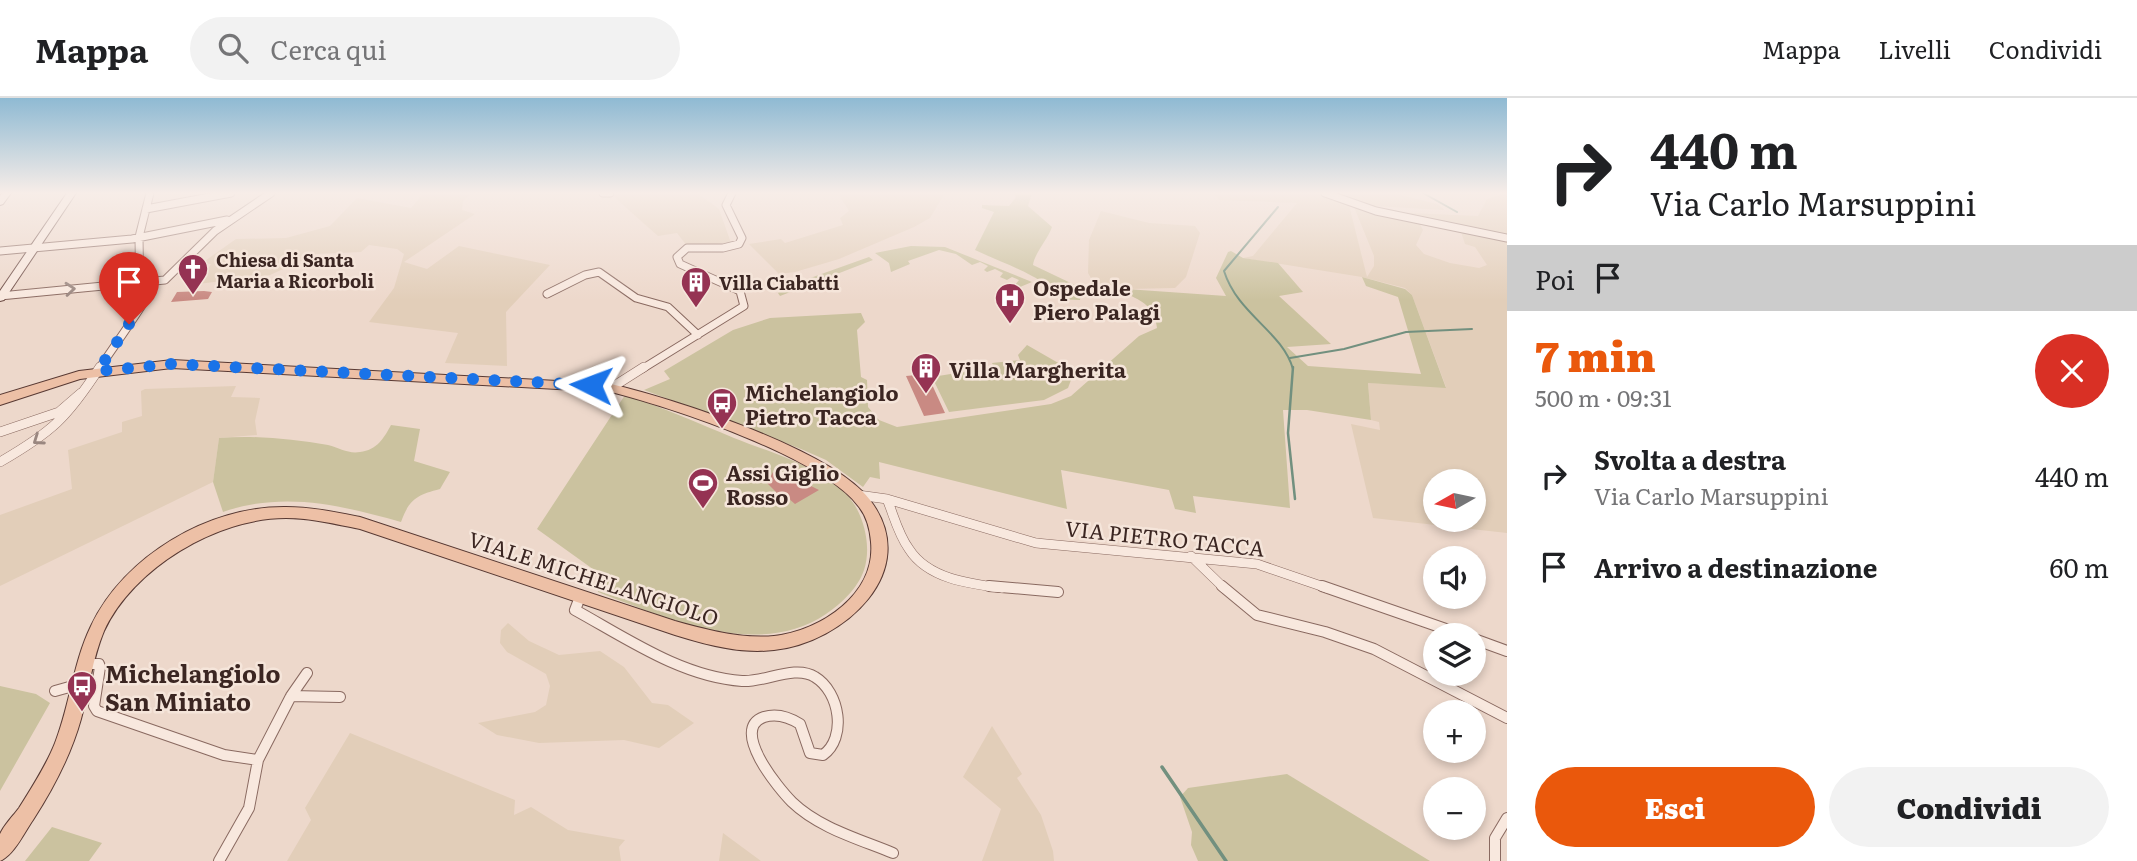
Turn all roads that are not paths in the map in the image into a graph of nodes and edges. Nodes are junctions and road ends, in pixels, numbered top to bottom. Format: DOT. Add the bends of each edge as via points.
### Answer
graph roads {
  1 [pos="49,229"];
  2 [pos="141,229"];
  3 [pos="182,229"];
  4 [pos="220,229"];
  5 [pos="738,229"];
  6 [pos="1461,229"];
  7 [pos="139,237"];
  8 [pos="1507,238"];
  9 [pos="36,248"];
  10 [pos="0,251"];
  11 [pos="145,283"];
  12 [pos="547,294"];
  13 [pos="1,296"];
  14 [pos="140,305"];
  15 [pos="698,335"];
  16 [pos="98,371"];
  17 [pos="90,385"];
  18 [pos="611,388"];
  19 [pos="0,400"];
  20 [pos="0,432"];
  21 [pos="0,462"];
  22 [pos="858,495"];
  23 [pos="887,499"];
  24 [pos="1191,556"];
  25 [pos="1058,592"];
  26 [pos="580,597"];
  27 [pos="1428,623"];
  28 [pos="1486,643"];
  29 [pos="1507,651"];
  30 [pos="86,664"];
  31 [pos="307,673"];
  32 [pos="81,684"];
  33 [pos="55,691"];
  34 [pos="292,695"];
  35 [pos="340,697"];
  36 [pos="1507,718"];
  37 [pos="258,760"];
  38 [pos="1507,818"];
  39 [pos="0,851"];
  40 [pos="892,853"];
  41 [pos="219,861"];
  42 [pos="1495,861"];
  1 -- 9 [label="street"];
  2 -- 7 [label="street"];
  3 -- 7 [label="street"];
  4 -- 11 [label="street" via="168,278"];
  5 -- 15 [label="street" via="742,237 739,244 687,248 677,257 680,264 744,297 740,310"];
  6 -- 8 [label="street"];
  7 -- 9 [label="street"];
  7 -- 11 [label="street"];
  9 -- 10 [label="street"];
  9 -- 13 [label="street"];
  13 -- 11 [label="street, one-way"];
  11 -- 14 [label="street"];
  11 -- 14 [label="street" via="153,290"];
  12 -- 15 [label="street" via="599,272 635,298 668,307"];
  14 -- 16 [label="street"];
  15 -- 18 [label="street"];
  16 -- 17 [label="street"];
  16 -- 18 [label="main road, VIALE MICHELANGIOLO" via="172,364"];
  16 -- 19 [label="main road, VIALE MICHELANGIOLO"];
  17 -- 20 [label="street" via="59,412"];
  17 -- 21 [label="street, one-way" via="55,427"];
  18 -- 22 [label="main road, VIALE MICHELANGIOLO" via="803,458"];
  22 -- 23 [label="street, VIA PIETRO TACCA"];
  22 -- 26 [label="main road, VIALE MICHELANGIOLO" via="877,530 878,568 859,601 819,632 776,643 729,642"];
  23 -- 24 [label="street, VIA PIETRO TACCA" via="1036,543"];
  23 -- 25 [label="street" via="908,548 923,564 980,586"];
  24 -- 27 [label="street, VIA PIETRO TACCA" via="1270,568"];
  24 -- 36 [label="street" via="1257,615 1374,649"];
  26 -- 30 [label="main road, VIALE MICHELANGIOLO" via="349,519 302,512 258,513 202,532 153,561 115,600 91,642"];
  26 -- 40 [label="street" via="575,610 679,664 739,681 766,681 801,672 817,677 828,691 837,724 838,740 831,751 810,753 800,724 779,713 757,721 753,743 795,805"];
  28 -- 29 [label="street"];
  30 -- 32 [label="main road, VIALE MICHELANGIOLO"];
  30 -- 37 [label="street" via="99,664 101,672 97,711 224,755"];
  31 -- 34 [label="street"];
  32 -- 33 [label="street"];
  32 -- 39 [label="main road, VIALE MICHELANGIOLO" via="61,750"];
  34 -- 35 [label="street"];
  34 -- 37 [label="street"];
  37 -- 41 [label="street" via="249,808"];
  38 -- 42 [label="street" via="1493,845"];
}
